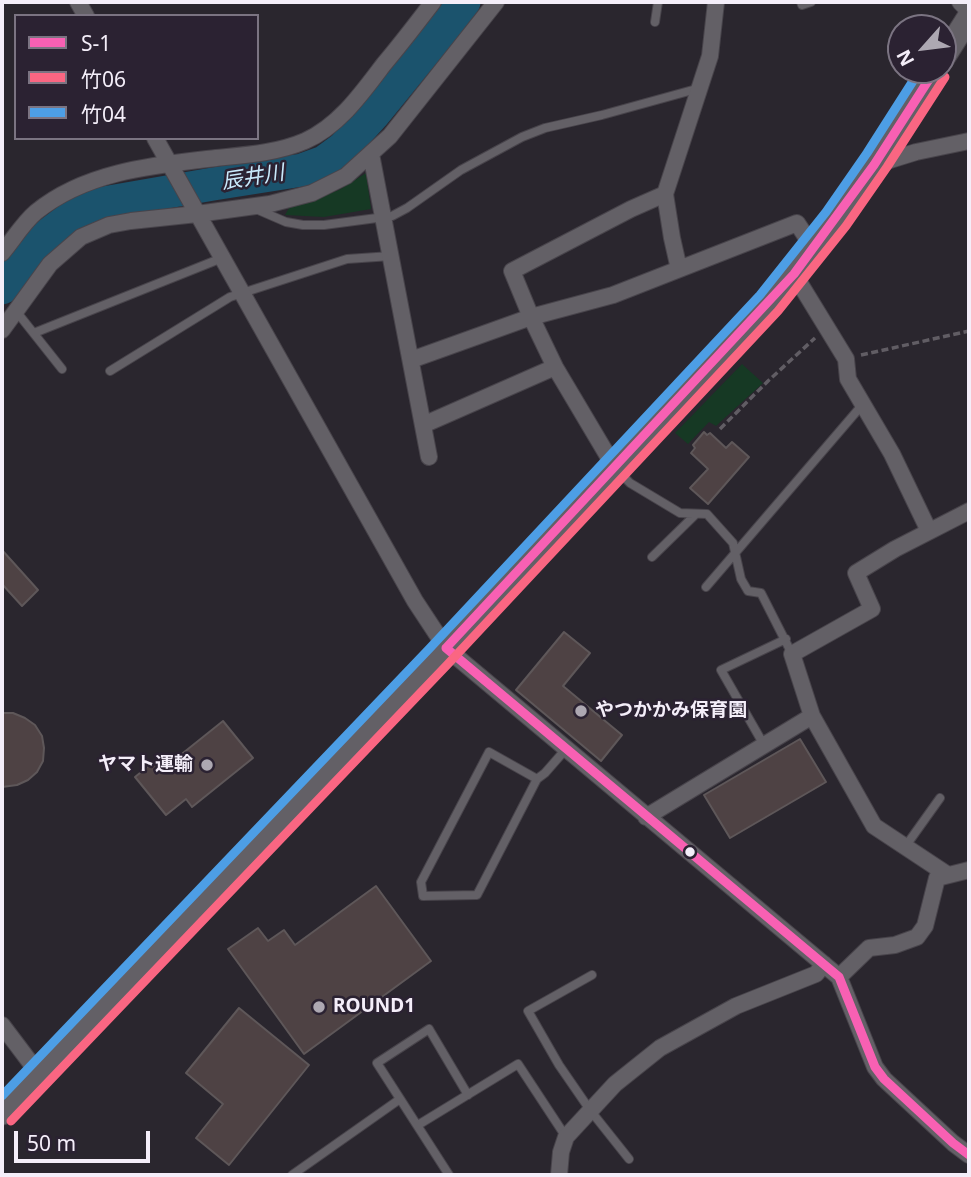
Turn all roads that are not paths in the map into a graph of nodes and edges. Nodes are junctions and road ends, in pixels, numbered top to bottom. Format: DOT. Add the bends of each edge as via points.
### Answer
graph roads {
  1 [pos="433,2"];
  2 [pos="496,2"];
  3 [pos="658,2"];
  4 [pos="716,2"];
  5 [pos="801,2"];
  6 [pos="811,2"];
  7 [pos="960,2"];
  8 [pos="969,11"];
  9 [pos="969,17"];
  10 [pos="656,22"];
  11 [pos="957,36"];
  12 [pos="926,84"];
  13 [pos="700,88"];
  14 [pos="156,140"];
  15 [pos="969,141"];
  16 [pos="371,154"];
  17 [pos="874,165"];
  18 [pos="172,169"];
  19 [pos="666,194"];
  20 [pos="250,206"];
  21 [pos="195,210"];
  22 [pos="383,219"];
  23 [pos="814,248"];
  24 [pos="2,253"];
  25 [pos="391,256"];
  26 [pos="222,258"];
  27 [pos="679,269"];
  28 [pos="794,274"];
  29 [pos="241,293"];
  30 [pos="16,311"];
  31 [pos="531,317"];
  32 [pos="2,330"];
  33 [pos="34,333"];
  34 [pos="411,360"];
  35 [pos="555,367"];
  36 [pos="62,369"];
  37 [pos="110,371"];
  38 [pos="863,404"];
  39 [pos="423,425"];
  40 [pos="429,457"];
  41 [pos="615,468"];
  42 [pos="969,511"];
  43 [pos="696,514"];
  44 [pos="929,531"];
  45 [pos="736,554"];
  46 [pos="652,557"];
  47 [pos="706,587"];
  48 [pos="789,647"];
  49 [pos="446,648"];
  50 [pos="812,716"];
  51 [pos="764,745"];
  52 [pos="566,749"];
  53 [pos="537,779"];
  54 [pos="940,798"];
  55 [pos="646,817"];
  56 [pos="905,847"];
  57 [pos="969,870"];
  58 [pos="948,875"];
  59 [pos="824,964"];
  60 [pos="592,975"];
  61 [pos="839,977"];
  62 [pos="2,1025"];
  63 [pos="39,1074"];
  64 [pos="468,1095"];
  65 [pos="400,1099"];
  66 [pos="590,1110"];
  67 [pos="2,1113"];
  68 [pos="418,1125"];
  69 [pos="566,1137"];
  70 [pos="969,1155"];
  71 [pos="629,1159"];
  72 [pos="292,1175"];
  73 [pos="449,1175"];
  74 [pos="559,1175"];
  1 -- 18 [label="street" via="351,107 306,140 273,152"];
  2 -- 16 [label="street"];
  3 -- 10 [label="lane"];
  4 -- 13 [label="street" via="710,56"];
  5 -- 6 [label="lane"];
  7 -- 8 [label="street"];
  9 -- 11 [label="main road"];
  12 -- 17 [label="main road"];
  13 -- 19 [label="street"];
  13 -- 22 [label="lane" via="522,137"];
  14 -- 18 [label="street"];
  15 -- 17 [label="street"];
  16 -- 20 [label="street" via="346,176 312,193"];
  16 -- 22 [label="street"];
  17 -- 23 [label="main road"];
  18 -- 21 [label="street"];
  18 -- 24 [label="street" via="124,172 86,182 34,213"];
  19 -- 27 [label="street"];
  19 -- 31 [label="street" via="512,271"];
  20 -- 21 [label="street"];
  20 -- 22 [label="lane" via="303,226"];
  21 -- 26 [label="street"];
  21 -- 30 [label="street" via="108,225 81,237 50,264"];
  22 -- 25 [label="street"];
  23 -- 27 [label="street" via="797,223"];
  23 -- 28 [label="main road"];
  25 -- 29 [label="lane" via="347,259"];
  25 -- 34 [label="street"];
  26 -- 29 [label="street"];
  26 -- 33 [label="lane"];
  27 -- 31 [label="street" via="613,295"];
  28 -- 38 [label="street" via="846,359 848,379"];
  28 -- 41 [label="main road"];
  29 -- 37 [label="lane"];
  29 -- 49 [label="street"];
  30 -- 32 [label="street"];
  30 -- 33 [label="lane"];
  31 -- 34 [label="street"];
  31 -- 35 [label="street"];
  33 -- 36 [label="lane"];
  34 -- 39 [label="street"];
  35 -- 39 [label="street"];
  35 -- 41 [label="street"];
  38 -- 44 [label="street"];
  38 -- 45 [label="lane"];
  39 -- 40 [label="street"];
  41 -- 43 [label="lane" via="680,513"];
  41 -- 49 [label="main road"];
  42 -- 44 [label="street"];
  43 -- 45 [label="lane" via="707,513 733,543"];
  43 -- 46 [label="lane"];
  44 -- 48 [label="street" via="856,573 872,609"];
  45 -- 47 [label="lane"];
  45 -- 48 [label="lane" via="741,579 748,591 761,593"];
  48 -- 50 [label="street"];
  48 -- 51 [label="lane" via="721,670"];
  49 -- 52 [label="street"];
  49 -- 63 [label="main road"];
  50 -- 51 [label="street"];
  50 -- 56 [label="street" via="874,826"];
  51 -- 55 [label="street"];
  52 -- 53 [label="lane"];
  52 -- 55 [label="street"];
  53 -- 53 [label="lane" via="477,895 423,896 421,882 489,752"];
  54 -- 56 [label="lane"];
  55 -- 59 [label="street"];
  56 -- 58 [label="street"];
  57 -- 58 [label="street"];
  58 -- 61 [label="street" via="937,878 918,937 869,948"];
  59 -- 61 [label="street"];
  59 -- 66 [label="street" via="816,974 736,1006 660,1048"];
  60 -- 66 [label="lane" via="528,1011"];
  61 -- 70 [label="street" via="875,1067"];
  62 -- 63 [label="street"];
  63 -- 67 [label="main road"];
  64 -- 65 [label="lane" via="429,1030 377,1063"];
  64 -- 68 [label="lane"];
  64 -- 69 [label="lane" via="518,1064"];
  65 -- 68 [label="lane"];
  65 -- 72 [label="lane"];
  66 -- 69 [label="street"];
  66 -- 71 [label="lane"];
  68 -- 73 [label="lane"];
  69 -- 74 [label="street"];
}
